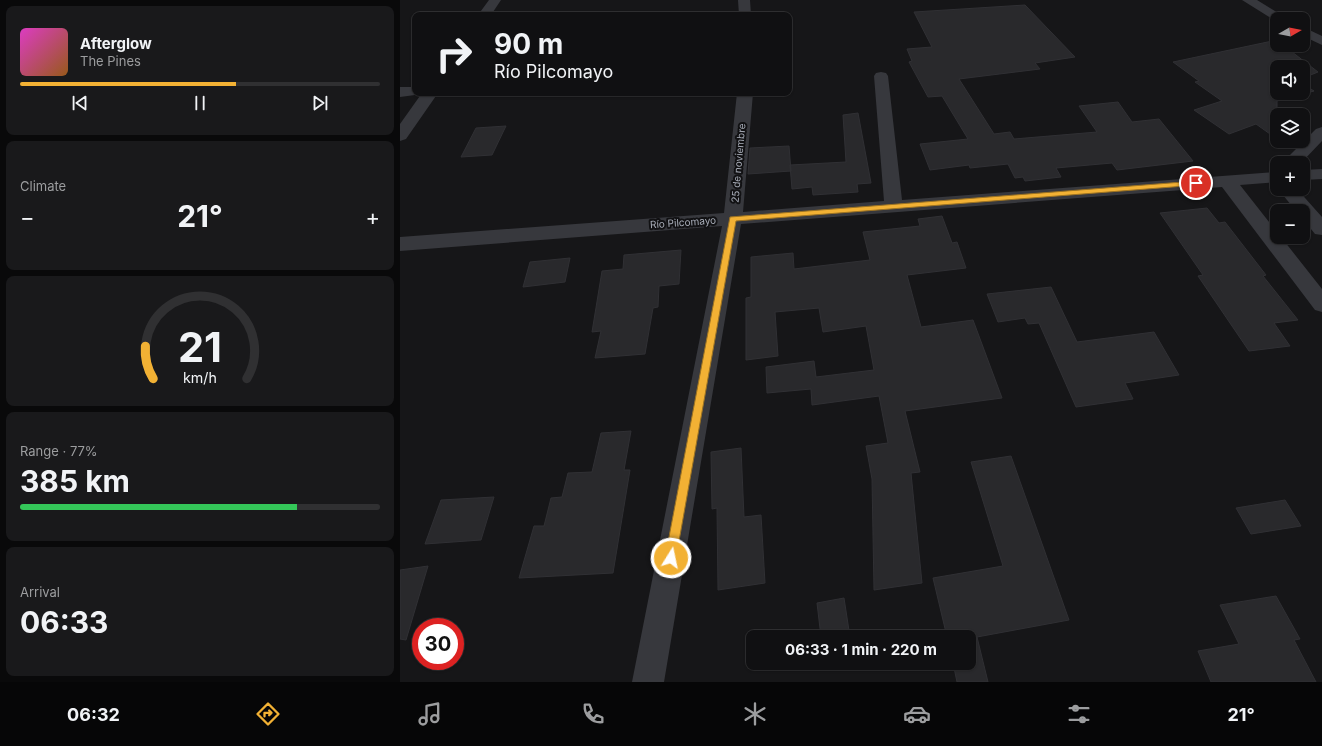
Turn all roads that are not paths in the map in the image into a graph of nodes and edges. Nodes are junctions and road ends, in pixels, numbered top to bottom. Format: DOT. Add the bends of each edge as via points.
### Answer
graph roads {
  1 [pos="494,0"];
  2 [pos="744,0"];
  3 [pos="1248,0"];
  4 [pos="486,12"];
  5 [pos="745,12"];
  6 [pos="1270,12"];
  7 [pos="1310,35"];
  8 [pos="1322,42"];
  9 [pos="880,76"];
  10 [pos="412,90"];
  11 [pos="400,92"];
  12 [pos="428,96"];
  13 [pos="744,96"];
  14 [pos="1322,132"];
  15 [pos="400,136"];
  16 [pos="1298,156"];
  17 [pos="1322,174"];
  18 [pos="1310,175"];
  19 [pos="1270,178"];
  20 [pos="1227,181"];
  21 [pos="1294,196"];
  22 [pos="894,206"];
  23 [pos="733,219"];
  24 [pos="1322,229"];
  25 [pos="400,244"];
  26 [pos="1322,304"];
  27 [pos="648,682"];
  1 -- 4 [label="street"];
  2 -- 5 [label="street"];
  3 -- 6 [label="street"];
  7 -- 8 [label="street"];
  9 -- 22 [label="street"];
  10 -- 11 [label="street"];
  12 -- 15 [label="street"];
  13 -- 23 [label="street, 25 de noviembre"];
  14 -- 16 [label="street"];
  17 -- 18 [label="street"];
  19 -- 20 [label="street, Río Pilcomayo"];
  20 -- 22 [label="street, Río Pilcomayo"];
  20 -- 26 [label="street"];
  21 -- 24 [label="street"];
  22 -- 23 [label="street, Río Pilcomayo"];
  23 -- 25 [label="street, Río Pilcomayo"];
  23 -- 27 [label="street, 25 de noviembre"];
}
